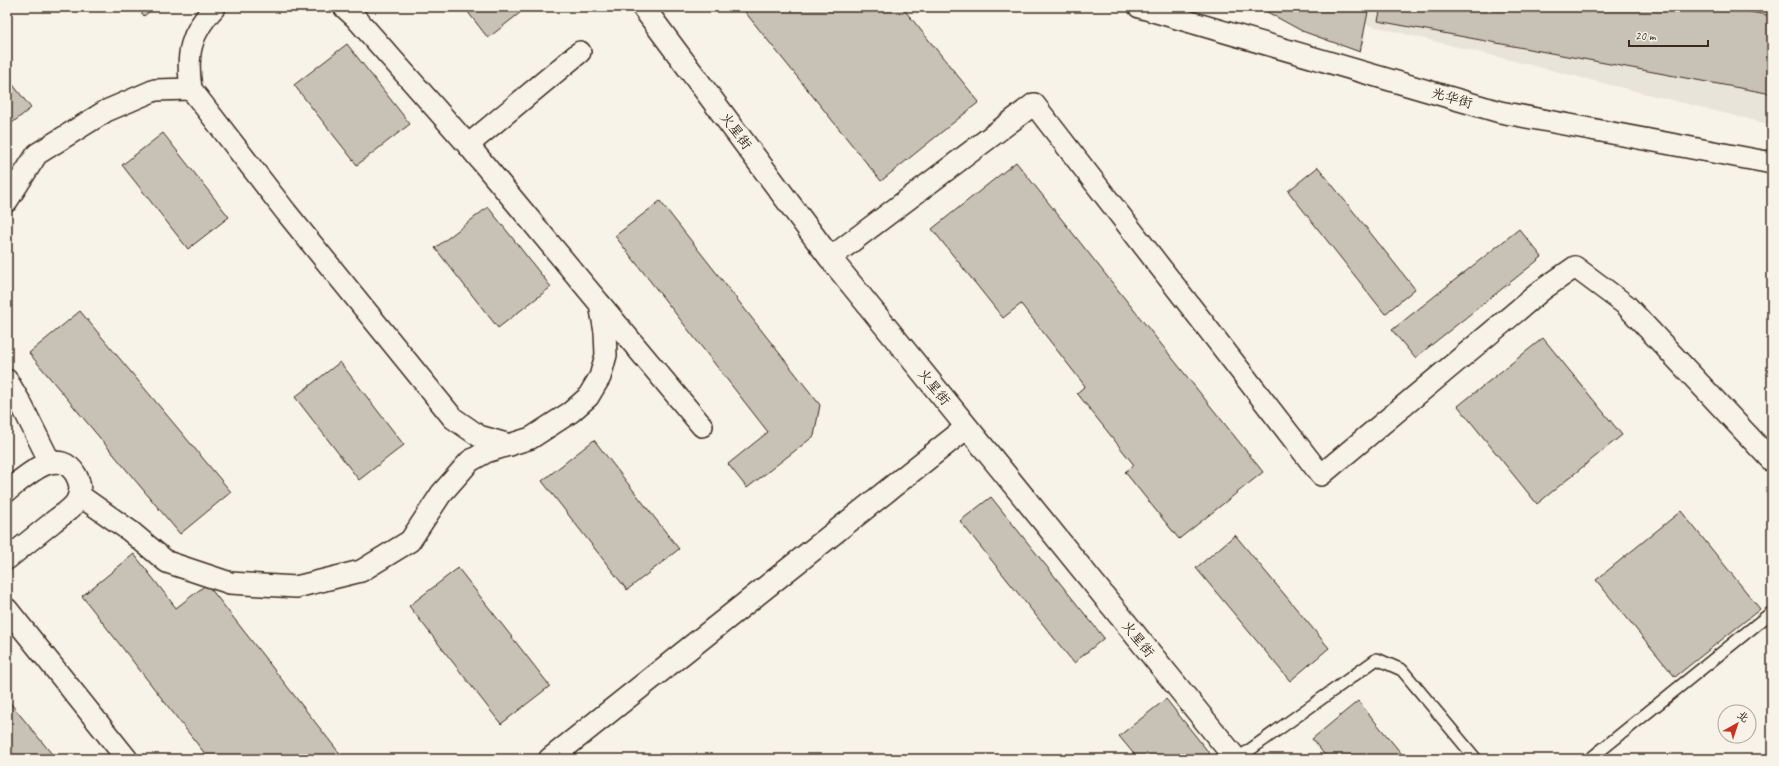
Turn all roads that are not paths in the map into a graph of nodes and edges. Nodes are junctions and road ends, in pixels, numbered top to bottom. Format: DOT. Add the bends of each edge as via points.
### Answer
graph roads {
  1 [pos="215,7"];
  2 [pos="344,7"];
  3 [pos="643,7"];
  4 [pos="1139,7"];
  5 [pos="580,52"];
  6 [pos="191,89"];
  7 [pos="468,145"];
  8 [pos="1772,163"];
  9 [pos="7,201"];
  10 [pos="830,258"];
  11 [pos="600,304"];
  12 [pos="7,380"];
  13 [pos="702,426"];
  14 [pos="966,428"];
  15 [pos="510,445"];
  16 [pos="1772,461"];
  17 [pos="50,462"];
  18 [pos="7,491"];
  19 [pos="79,495"];
  20 [pos="7,559"];
  21 [pos="7,609"];
  22 [pos="1772,612"];
  23 [pos="127,759"];
  24 [pos="550,759"];
  25 [pos="1237,759"];
  26 [pos="1476,759"];
  27 [pos="1590,759"];
  1 -- 6 [label="street" via="204,19 192,41 188,65"];
  2 -- 7 [label="street"];
  3 -- 10 [label="street, 火星街"];
  4 -- 8 [label="street, 光华街" via="1500,112"];
  5 -- 7 [label="street"];
  6 -- 9 [label="street" via="155,90 106,111 37,154"];
  6 -- 15 [label="street" via="286,212 453,418 479,436"];
  7 -- 11 [label="street"];
  10 -- 14 [label="street, 火星街"];
  10 -- 16 [label="street" via="1034,104 1321,475 1542,290 1575,267 1626,305"];
  11 -- 13 [label="street"];
  11 -- 15 [label="street" via="606,355 600,377 588,397 571,412 531,438"];
  12 -- 17 [label="street"];
  14 -- 24 [label="street"];
  14 -- 25 [label="street, 火星街"];
  15 -- 19 [label="street" via="486,452 470,461 441,494 410,540 361,571 296,587 230,583 167,562 130,531"];
  17 -- 18 [label="street"];
  17 -- 19 [label="street" via="67,465 74,471 80,486"];
  19 -- 20 [label="street" via="69,509"];
  21 -- 23 [label="street"];
  22 -- 27 [label="lane"];
  25 -- 26 [label="lane" via="1377,659 1402,670"];
}
